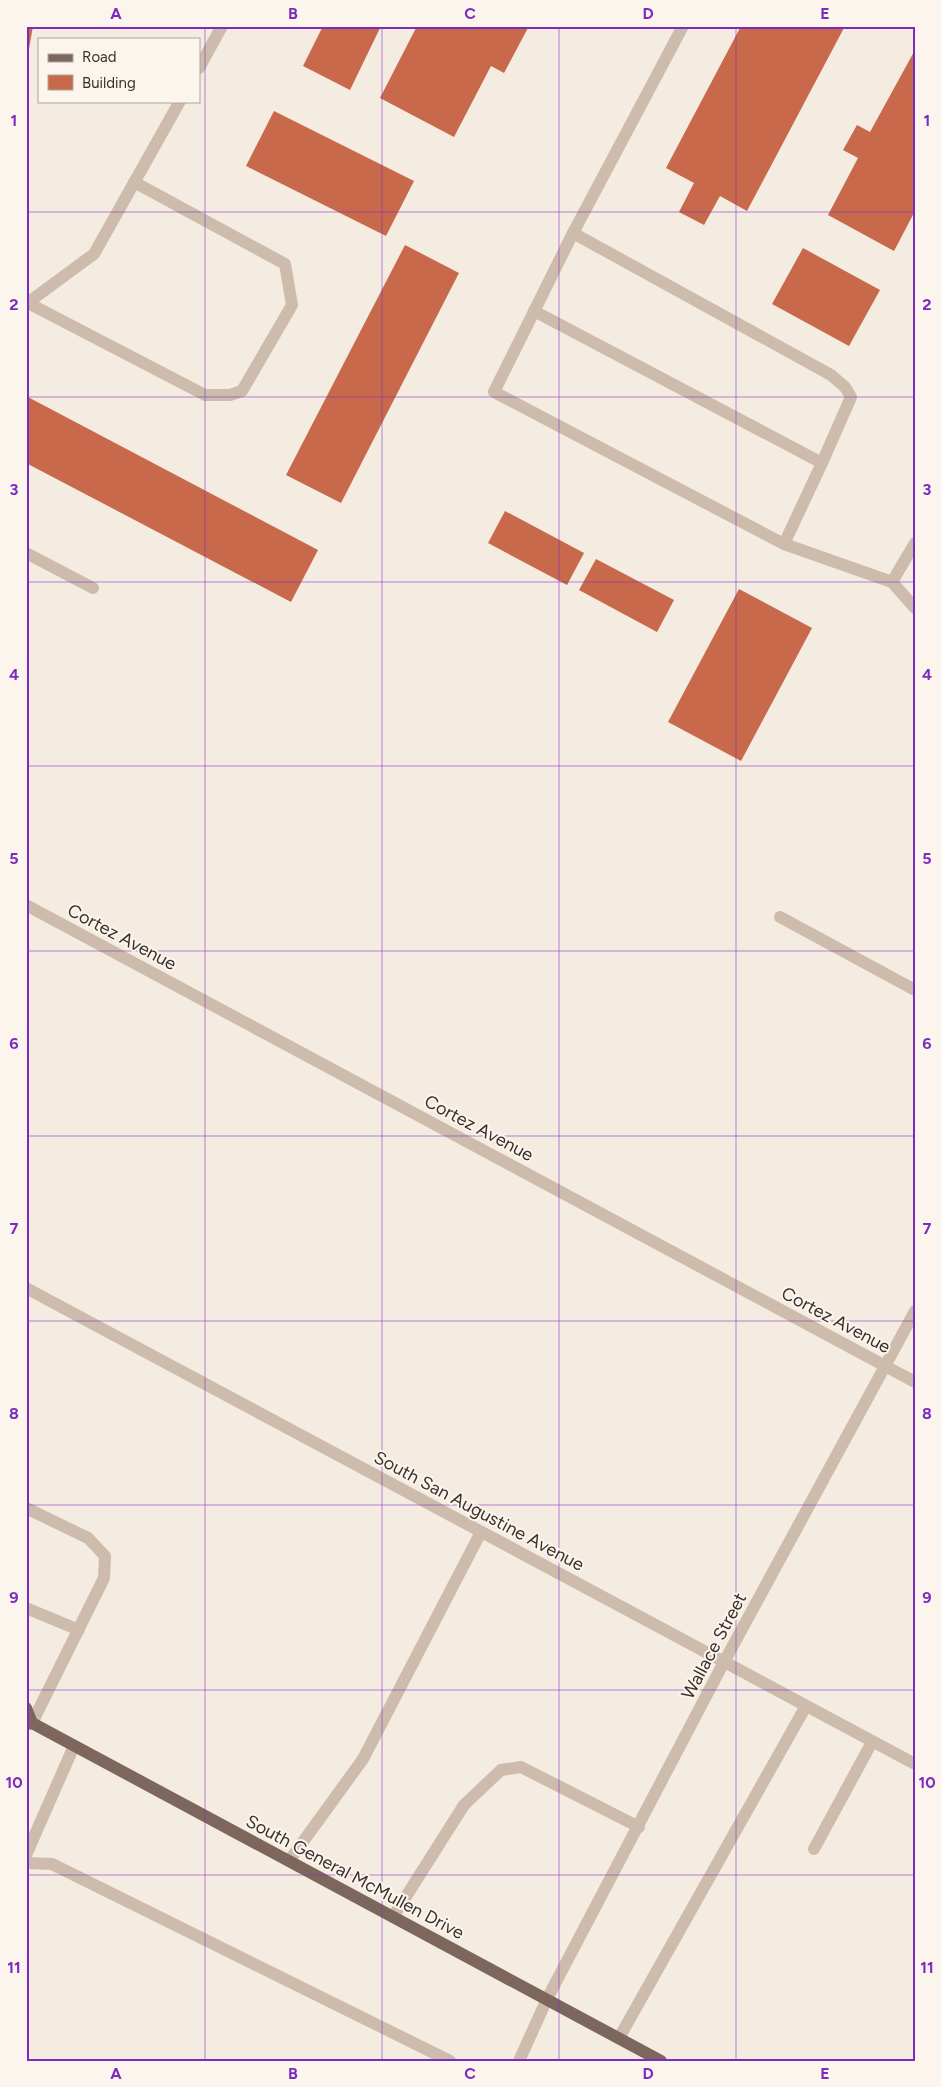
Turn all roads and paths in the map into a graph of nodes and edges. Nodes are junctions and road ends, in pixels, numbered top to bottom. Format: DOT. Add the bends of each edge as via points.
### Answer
graph roads {
  1 [pos="222,26"];
  2 [pos="683,26"];
  3 [pos="200,66"];
  4 [pos="179,102"];
  5 [pos="134,182"];
  6 [pos="573,233"];
  7 [pos="27,304"];
  8 [pos="534,311"];
  9 [pos="822,463"];
  10 [pos="915,543"];
  11 [pos="784,544"];
  12 [pos="26,553"];
  13 [pos="892,582"];
  14 [pos="93,588"];
  15 [pos="915,608"];
  16 [pos="26,905"];
  17 [pos="780,917"];
  18 [pos="915,990"];
  19 [pos="26,1288"];
  20 [pos="915,1311"];
  21 [pos="885,1366"];
  22 [pos="915,1382"];
  23 [pos="28,1510"];
  24 [pos="481,1532"];
  25 [pos="26,1608"];
  26 [pos="78,1630"];
  27 [pos="724,1662"];
  28 [pos="806,1706"];
  29 [pos="26,1708"];
  30 [pos="29,1724"];
  31 [pos="872,1742"];
  32 [pos="74,1746"];
  33 [pos="915,1764"];
  34 [pos="639,1827"];
  35 [pos="814,1849"];
  36 [pos="26,1855"];
  37 [pos="289,1861"];
  38 [pos="26,1864"];
  39 [pos="392,1917"];
  40 [pos="547,1999"];
  41 [pos="619,2038"];
  42 [pos="450,2061"];
  43 [pos="520,2061"];
  44 [pos="661,2061"];
  1 -- 3 [label="street"];
  2 -- 6 [label="street"];
  4 -- 5 [label="street"];
  5 -- 7 [label="street" via="94,254"];
  5 -- 7 [label="street" via="285,264 292,304 242,391 230,395 205,395"];
  6 -- 8 [label="street"];
  6 -- 9 [label="street" via="838,381 851,397"];
  8 -- 9 [label="street"];
  8 -- 11 [label="street" via="494,392"];
  9 -- 11 [label="street"];
  10 -- 13 [label="street"];
  11 -- 13 [label="street"];
  12 -- 14 [label="street"];
  13 -- 15 [label="street"];
  16 -- 21 [label="street, Cortez Avenue"];
  17 -- 18 [label="street"];
  19 -- 24 [label="street, South San Augustine Avenue"];
  20 -- 21 [label="street, Wallace Street"];
  21 -- 22 [label="street, Cortez Avenue"];
  21 -- 27 [label="street, Wallace Street"];
  23 -- 26 [label="street" via="88,1538 105,1556 104,1578"];
  24 -- 27 [label="street, South San Augustine Avenue"];
  24 -- 37 [label="street" via="363,1759"];
  25 -- 26 [label="street"];
  26 -- 30 [label="street"];
  27 -- 28 [label="street, South San Augustine Avenue"];
  27 -- 34 [label="street, Wallace Street"];
  28 -- 31 [label="street, South San Augustine Avenue"];
  28 -- 41 [label="street"];
  29 -- 30 [label="main road"];
  30 -- 32 [label="main road, South General McMullen Drive"];
  31 -- 33 [label="street, South San Augustine Avenue"];
  31 -- 35 [label="street"];
  32 -- 36 [label="street"];
  32 -- 37 [label="main road, South General McMullen Drive"];
  34 -- 39 [label="street" via="521,1767 501,1770 464,1805"];
  34 -- 40 [label="street, Wallace Street"];
  37 -- 39 [label="main road, South General McMullen Drive"];
  38 -- 42 [label="street" via="52,1864"];
  39 -- 40 [label="main road, South General McMullen Drive"];
  40 -- 41 [label="main road, South General McMullen Drive"];
  40 -- 43 [label="street, Wallace Street"];
  41 -- 44 [label="main road, South General McMullen Drive"];
}
